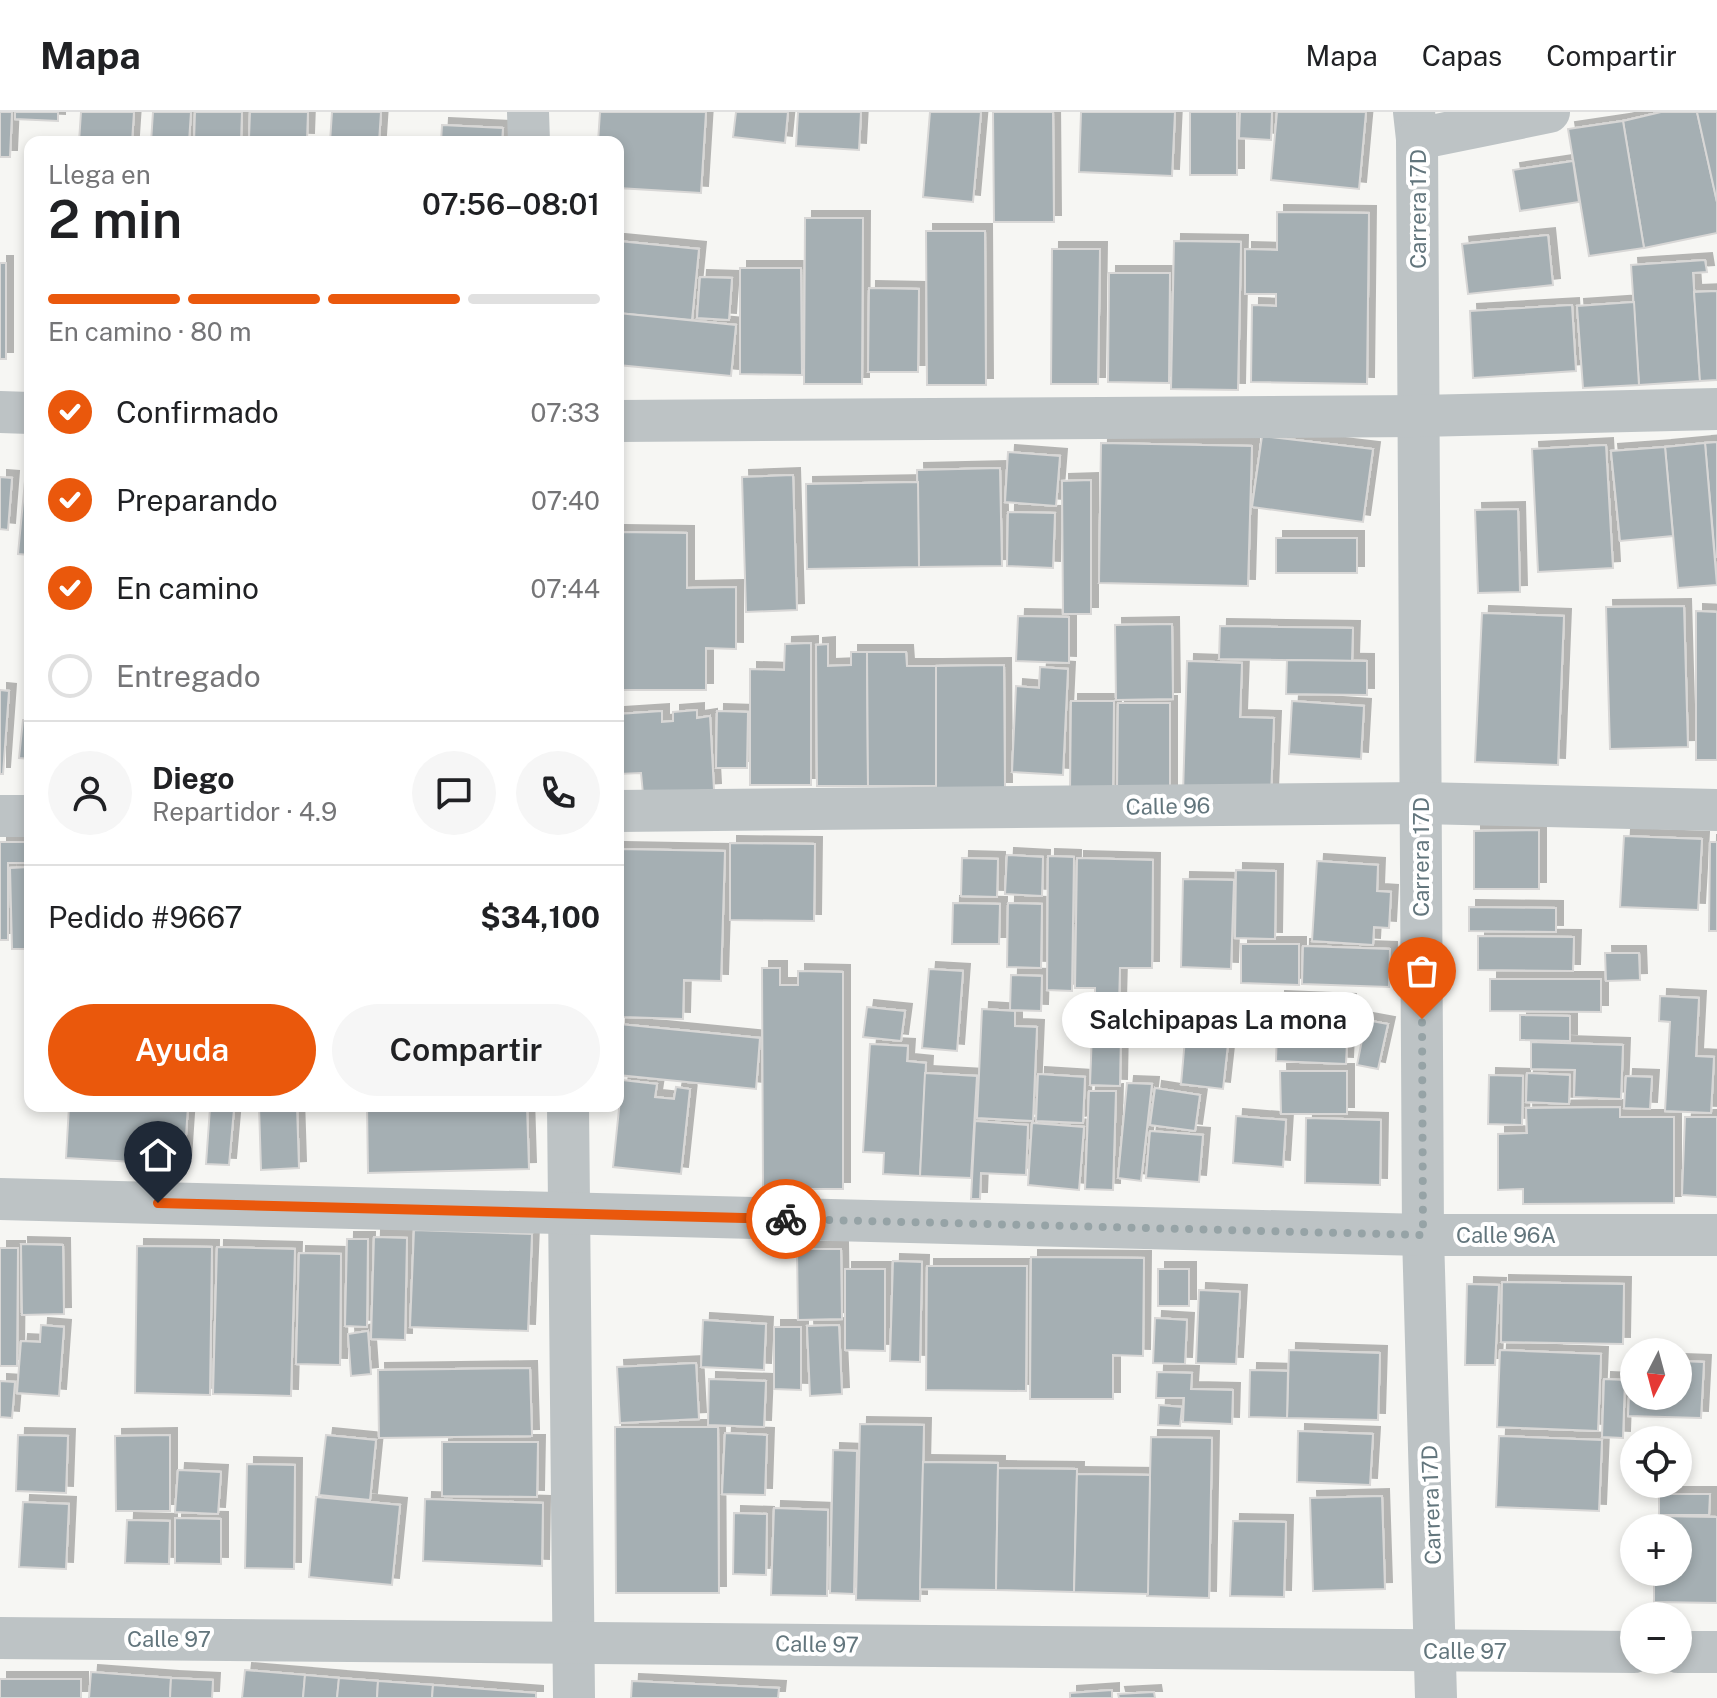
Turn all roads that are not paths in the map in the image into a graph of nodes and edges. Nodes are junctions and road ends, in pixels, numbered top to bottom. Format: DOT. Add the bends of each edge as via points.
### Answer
graph roads {
  1 [pos="528,112"];
  2 [pos="1549,112"];
  3 [pos="1416,126"];
  4 [pos="529,136"];
  5 [pos="1717,409"];
  6 [pos="0,412"];
  7 [pos="24,413"];
  8 [pos="1419,416"];
  9 [pos="624,421"];
  10 [pos="1421,803"];
  11 [pos="1717,810"];
  12 [pos="624,811"];
  13 [pos="0,816"];
  14 [pos="24,816"];
  15 [pos="568,1112"];
  16 [pos="0,1199"];
  17 [pos="567,1213"];
  18 [pos="1423,1235"];
  19 [pos="1717,1235"];
  20 [pos="0,1638"];
  21 [pos="575,1640"];
  22 [pos="1436,1651"];
  23 [pos="1620,1652"];
  24 [pos="1692,1652"];
  25 [pos="1717,1652"];
  26 [pos="574,1698"];
  27 [pos="1436,1698"];
  1 -- 4 [label="street"];
  2 -- 3 [label="street"];
  3 -- 8 [label="street, Carrera 17D"];
  5 -- 8 [label="street"];
  6 -- 7 [label="street"];
  8 -- 9 [label="street"];
  8 -- 10 [label="street, Carrera 17D"];
  10 -- 11 [label="street, Calle 96"];
  10 -- 12 [label="street, Calle 96"];
  10 -- 18 [label="street, Carrera 17D"];
  13 -- 14 [label="street"];
  15 -- 17 [label="street"];
  16 -- 17 [label="street, Calle 96A"];
  17 -- 18 [label="street, Calle 96A"];
  17 -- 21 [label="street"];
  18 -- 19 [label="street, Calle 96A"];
  18 -- 22 [label="street, Carrera 17D"];
  20 -- 21 [label="street, Calle 97"];
  21 -- 22 [label="street, Calle 97"];
  21 -- 26 [label="street"];
  22 -- 23 [label="street, Calle 97"];
  22 -- 27 [label="street, Carrera 17D"];
  24 -- 25 [label="street"];
}
